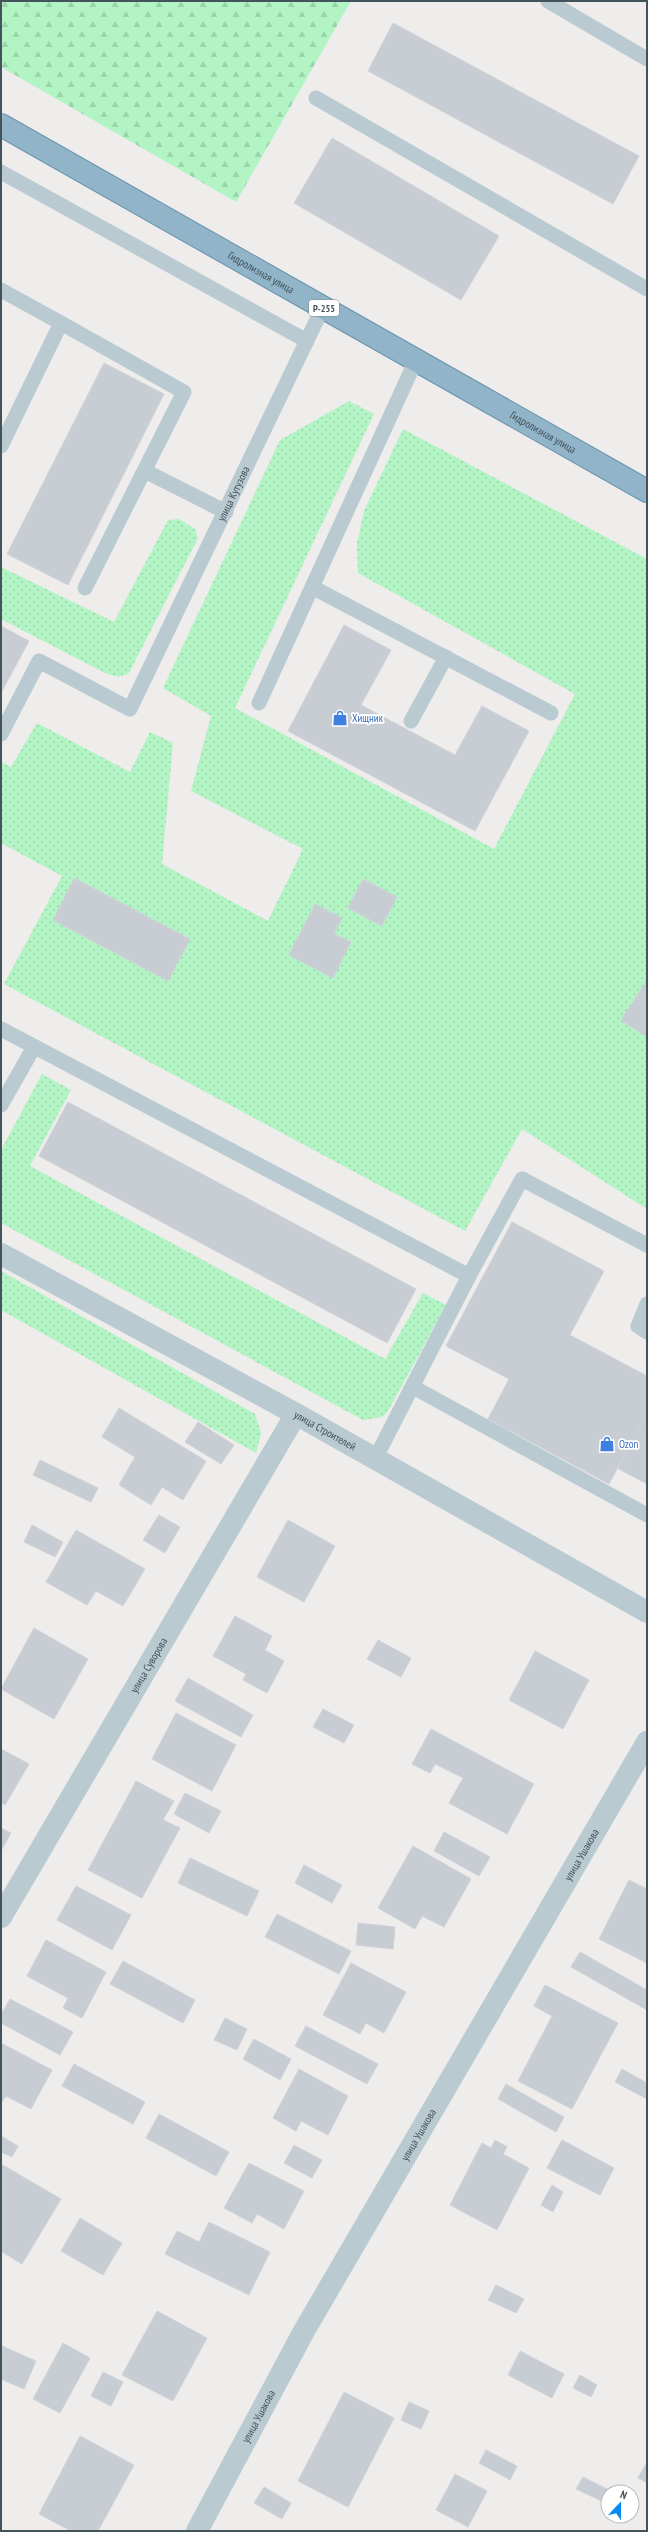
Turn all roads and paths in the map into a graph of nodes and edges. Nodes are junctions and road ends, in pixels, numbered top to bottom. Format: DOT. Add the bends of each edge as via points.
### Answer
graph roads {
  1 [pos="548,1"];
  2 [pos="647,59"];
  3 [pos="316,98"];
  4 [pos="1,125"];
  5 [pos="1,172"];
  6 [pos="647,289"];
  7 [pos="1,290"];
  8 [pos="323,307"];
  9 [pos="61,323"];
  10 [pos="307,341"];
  11 [pos="416,360"];
  12 [pos="1,446"];
  13 [pos="145,471"];
  14 [pos="647,491"];
  15 [pos="226,512"];
  16 [pos="312,587"];
  17 [pos="85,588"];
  18 [pos="446,657"];
  19 [pos="259,703"];
  20 [pos="551,713"];
  21 [pos="411,721"];
  22 [pos="1,734"];
  23 [pos="1,1029"];
  24 [pos="34,1047"];
  25 [pos="1,1105"];
  26 [pos="647,1246"];
  27 [pos="1,1254"];
  28 [pos="469,1276"];
  29 [pos="647,1304"];
  30 [pos="647,1332"];
  31 [pos="413,1387"];
  32 [pos="296,1414"];
  33 [pos="375,1459"];
  34 [pos="647,1515"];
  35 [pos="647,1612"];
  36 [pos="647,1742"];
  37 [pos="1,1916"];
  38 [pos="197,2531"];
  1 -- 2 [label="lane"];
  3 -- 6 [label="lane"];
  4 -- 8 [label="highway, Гидролизная улица / Р-255"];
  5 -- 10 [label="lane"];
  7 -- 9 [label="lane"];
  8 -- 10 [label="lane, улица Кутузова"];
  8 -- 11 [label="highway, Гидролизная улица / Р-255"];
  9 -- 12 [label="lane"];
  9 -- 13 [label="lane" via="184,392"];
  10 -- 15 [label="lane, улица Кутузова"];
  11 -- 14 [label="highway, Гидролизная улица / Р-255"];
  11 -- 16 [label="lane"];
  13 -- 15 [label="lane"];
  13 -- 17 [label="lane"];
  15 -- 22 [label="lane, улица Кутузова" via="130,709 39,661"];
  16 -- 18 [label="lane"];
  16 -- 19 [label="lane"];
  18 -- 20 [label="lane"];
  18 -- 21 [label="lane"];
  23 -- 24 [label="lane"];
  24 -- 25 [label="lane"];
  24 -- 28 [label="lane"];
  26 -- 28 [label="lane" via="522,1179"];
  27 -- 32 [label="street, улица Строителей"];
  28 -- 31 [label="lane"];
  29 -- 30 [label="lane" via="638,1326"];
  31 -- 33 [label="lane"];
  31 -- 34 [label="lane"];
  32 -- 33 [label="street, улица Строителей"];
  32 -- 37 [label="street, улица Суворова"];
  33 -- 35 [label="street, улица Строителей"];
  36 -- 38 [label="street, улица Ушакова" via="304,2331"];
}
